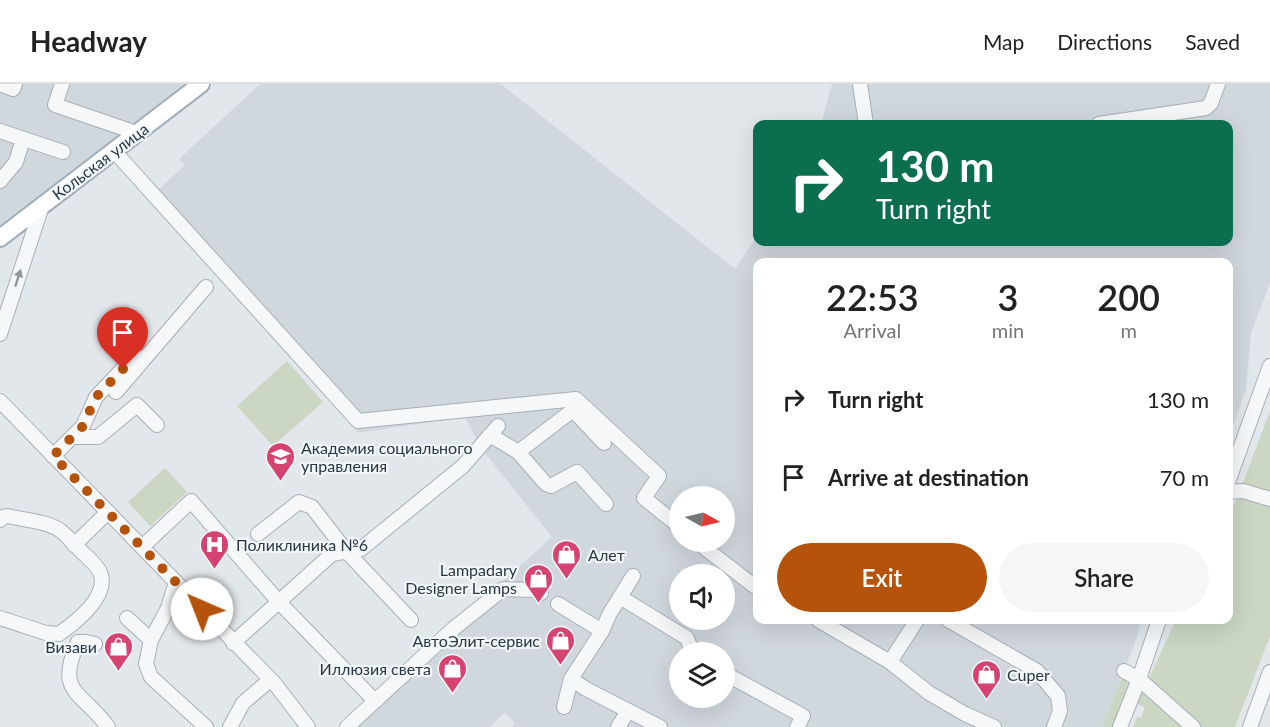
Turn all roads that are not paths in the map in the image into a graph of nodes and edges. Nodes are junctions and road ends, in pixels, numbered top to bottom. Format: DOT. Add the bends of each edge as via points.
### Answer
graph roads {
  1 [pos="0,84"];
  2 [pos="15,84"];
  3 [pos="62,84"];
  4 [pos="201,84"];
  5 [pos="860,84"];
  6 [pos="1218,84"];
  7 [pos="865,120"];
  8 [pos="1126,120"];
  9 [pos="0,131"];
  10 [pos="137,133"];
  11 [pos="23,139"];
  12 [pos="114,151"];
  13 [pos="63,152"];
  14 [pos="0,181"];
  15 [pos="42,206"];
  16 [pos="1,233"];
  17 [pos="206,287"];
  18 [pos="0,334"];
  19 [pos="136,355"];
  20 [pos="1270,366"];
  21 [pos="116,392"];
  22 [pos="0,400"];
  23 [pos="157,425"];
  24 [pos="72,437"];
  25 [pos="604,443"];
  26 [pos="518,453"];
  27 [pos="53,456"];
  28 [pos="1233,468"];
  29 [pos="1233,492"];
  30 [pos="1270,499"];
  31 [pos="606,504"];
  32 [pos="108,512"];
  33 [pos="669,518"];
  34 [pos="0,520"];
  35 [pos="258,534"];
  36 [pos="74,544"];
  37 [pos="142,547"];
  38 [pos="346,551"];
  39 [pos="710,552"];
  40 [pos="633,576"];
  41 [pos="176,582"];
  42 [pos="753,585"];
  43 [pos="541,593"];
  44 [pos="620,597"];
  45 [pos="278,601"];
  46 [pos="558,604"];
  47 [pos="0,618"];
  48 [pos="127,618"];
  49 [pos="411,620"];
  50 [pos="826,624"];
  51 [pos="914,624"];
  52 [pos="955,624"];
  53 [pos="1158,624"];
  54 [pos="602,631"];
  55 [pos="151,640"];
  56 [pos="688,642"];
  57 [pos="233,643"];
  58 [pos="95,644"];
  59 [pos="890,662"];
  60 [pos="1124,671"];
  61 [pos="1270,672"];
  62 [pos="735,679"];
  63 [pos="1139,679"];
  64 [pos="270,680"];
  65 [pos="571,680"];
  66 [pos="375,701"];
  67 [pos="564,707"];
  68 [pos="628,711"];
  69 [pos="108,727"];
  70 [pos="206,727"];
  71 [pos="230,727"];
  72 [pos="308,727"];
  73 [pos="347,727"];
  74 [pos="618,727"];
  75 [pos="660,727"];
  76 [pos="797,727"];
  77 [pos="994,727"];
  78 [pos="1054,727"];
  79 [pos="1120,727"];
  80 [pos="1193,727"];
  81 [pos="1250,727"];
  1 -- 2 [label="street" via="14,89"];
  3 -- 10 [label="street" via="55,105"];
  4 -- 10 [label="main road, Кольская улица"];
  5 -- 7 [label="street"];
  6 -- 8 [label="street" via="1206,108"];
  9 -- 11 [label="street"];
  10 -- 12 [label="main road, Кольская улица"];
  11 -- 13 [label="street"];
  11 -- 14 [label="street" via="16,162"];
  12 -- 15 [label="main road, Кольская улица"];
  12 -- 33 [label="street" via="358,421 576,399 659,476 644,498"];
  15 -- 16 [label="main road, Кольская улица"];
  18 -- 15 [label="street, one-way"];
  17 -- 21 [label="street"];
  19 -- 24 [label="street" via="96,397 83,426"];
  20 -- 28 [label="street"];
  22 -- 27 [label="street"];
  23 -- 24 [label="street" via="137,405 98,437"];
  24 -- 27 [label="street"];
  25 -- 26 [label="street" via="573,410"];
  26 -- 31 [label="street" via="551,486 577,472"];
  26 -- 38 [label="street" via="494,430 463,466 361,549"];
  27 -- 32 [label="street"];
  29 -- 30 [label="street"];
  32 -- 36 [label="street"];
  32 -- 37 [label="street"];
  34 -- 36 [label="street" via="8,516 50,526"];
  35 -- 38 [label="street" via="299,502 312,507"];
  36 -- 47 [label="street" via="101,573 96,600 88,611 59,633 46,633"];
  37 -- 41 [label="street"];
  37 -- 45 [label="street" via="190,501"];
  38 -- 45 [label="street" via="332,554"];
  38 -- 49 [label="street"];
  39 -- 42 [label="street"];
  40 -- 44 [label="street"];
  41 -- 55 [label="street"];
  41 -- 57 [label="street"];
  43 -- 66 [label="street" via="503,589"];
  44 -- 54 [label="street"];
  44 -- 56 [label="street"];
  45 -- 57 [label="street"];
  45 -- 66 [label="street"];
  46 -- 54 [label="street"];
  48 -- 55 [label="street"];
  50 -- 59 [label="street"];
  51 -- 59 [label="street"];
  52 -- 78 [label="street" via="1037,671 1058,696 1060,711"];
  53 -- 63 [label="street"];
  54 -- 65 [label="street"];
  55 -- 70 [label="street" via="146,664 151,677"];
  57 -- 64 [label="street"];
  58 -- 69 [label="street" via="78,642 68,677 75,692"];
  59 -- 77 [label="street" via="929,693"];
  60 -- 63 [label="street"];
  61 -- 81 [label="street"];
  62 -- 76 [label="street" via="803,716"];
  63 -- 79 [label="street"];
  63 -- 80 [label="street"];
  64 -- 71 [label="street" via="243,704"];
  64 -- 72 [label="street"];
  65 -- 67 [label="street"];
  65 -- 68 [label="street"];
  66 -- 73 [label="street"];
  68 -- 74 [label="street"];
  68 -- 75 [label="street"];
}
